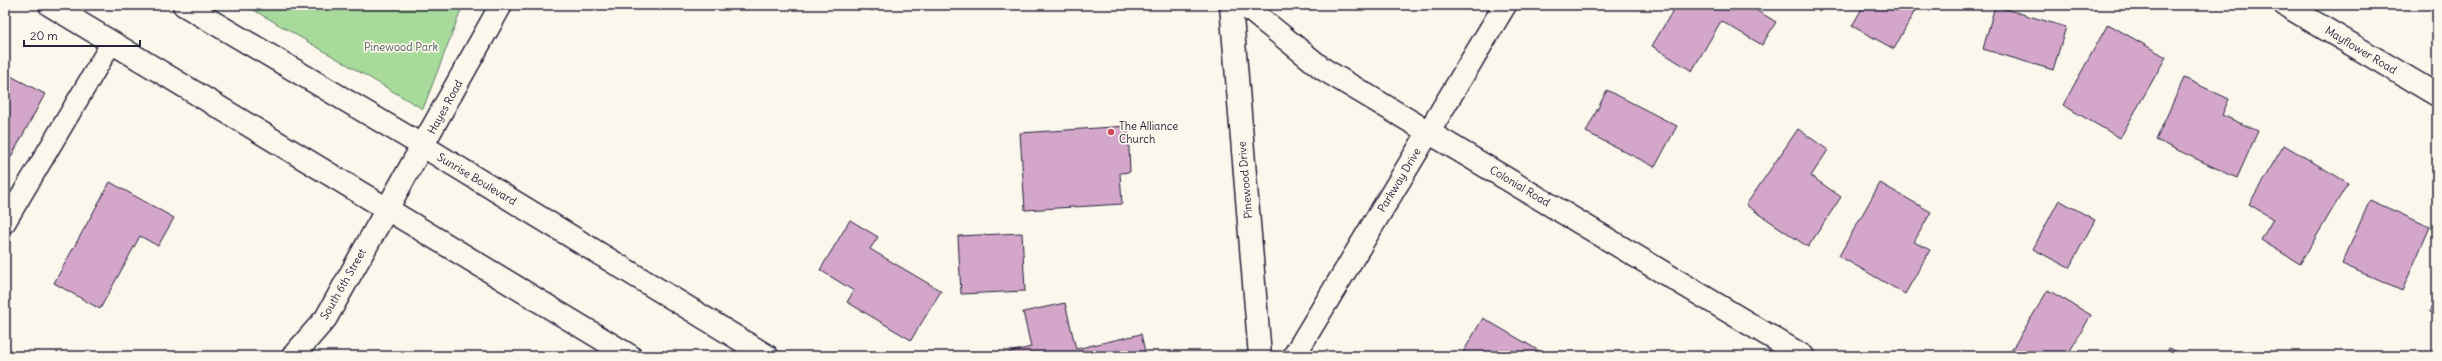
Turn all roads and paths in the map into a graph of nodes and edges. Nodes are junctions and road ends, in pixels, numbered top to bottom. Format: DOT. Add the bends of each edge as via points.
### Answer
graph roads {
  1 [pos="50,5"];
  2 [pos="184,5"];
  3 [pos="501,5"];
  4 [pos="1231,5"];
  5 [pos="1244,5"];
  6 [pos="1506,5"];
  7 [pos="2285,5"];
  8 [pos="112,42"];
  9 [pos="2437,95"];
  10 [pos="1428,131"];
  11 [pos="423,146"];
  12 [pos="387,208"];
  13 [pos="5,223"];
  14 [pos="293,356"];
  15 [pos="630,356"];
  16 [pos="767,356"];
  17 [pos="1260,356"];
  18 [pos="1294,356"];
  19 [pos="1803,356"];
  1 -- 8 [label="street"];
  2 -- 11 [label="street, Sunrise Boulevard"];
  3 -- 11 [label="street, Hayes Road"];
  4 -- 17 [label="street, Pinewood Drive"];
  5 -- 10 [label="street, Colonial Road" via="1323,69"];
  6 -- 10 [label="street, Parkway Drive"];
  7 -- 9 [label="street, Mayflower Road"];
  8 -- 12 [label="street"];
  8 -- 13 [label="lane"];
  10 -- 18 [label="street, Parkway Drive"];
  10 -- 19 [label="street, Colonial Road"];
  11 -- 12 [label="street, Hayes Road"];
  11 -- 16 [label="street, Sunrise Boulevard"];
  12 -- 14 [label="street, South 6th Street" via="326,318"];
  12 -- 15 [label="street"];
}
